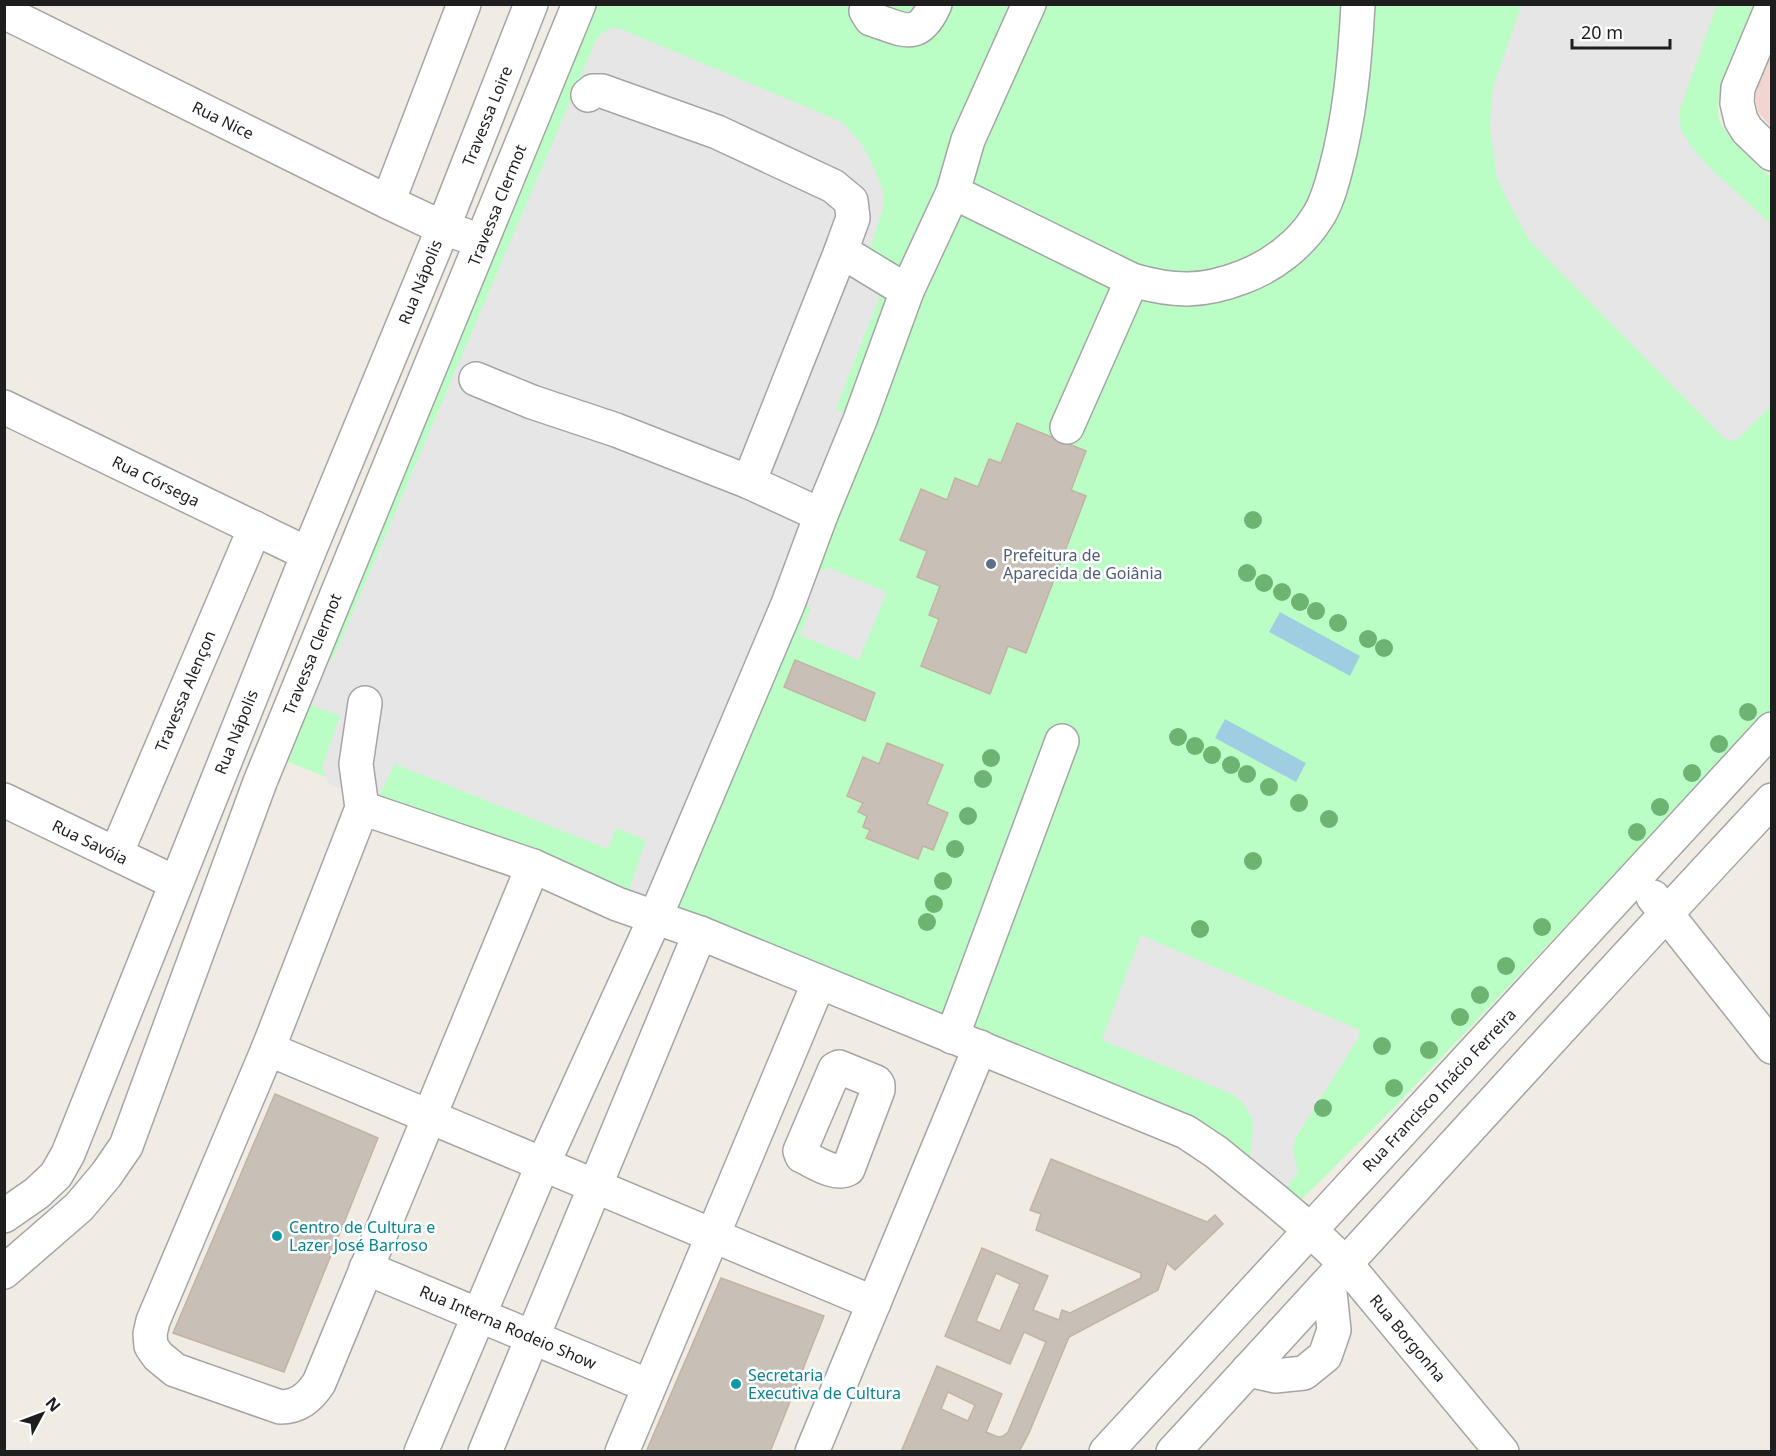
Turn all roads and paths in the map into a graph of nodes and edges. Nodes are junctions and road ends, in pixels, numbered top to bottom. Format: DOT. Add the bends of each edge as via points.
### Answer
graph roads {
  1 [pos="464,4"];
  2 [pos="531,4"];
  3 [pos="579,4"];
  4 [pos="868,4"];
  5 [pos="935,4"];
  6 [pos="1029,4"];
  7 [pos="1358,4"];
  8 [pos="1772,8"];
  9 [pos="4,12"];
  10 [pos="588,95"];
  11 [pos="1772,154"];
  12 [pos="953,192"];
  13 [pos="388,202"];
  14 [pos="443,228"];
  15 [pos="482,241"];
  16 [pos="841,251"];
  17 [pos="1131,280"];
  18 [pos="907,291"];
  19 [pos="476,379"];
  20 [pos="4,407"];
  21 [pos="1067,428"];
  22 [pos="748,482"];
  23 [pos="821,515"];
  24 [pos="255,528"];
  25 [pos="308,554"];
  26 [pos="365,703"];
  27 [pos="1772,729"];
  28 [pos="1062,741"];
  29 [pos="4,800"];
  30 [pos="1772,800"];
  31 [pos="362,808"];
  32 [pos="116,854"];
  33 [pos="533,866"];
  34 [pos="1637,877"];
  35 [pos="176,883"];
  36 [pos="1666,913"];
  37 [pos="655,918"];
  38 [pos="699,933"];
  39 [pos="819,982"];
  40 [pos="966,1042"];
  41 [pos="1772,1047"];
  42 [pos="268,1049"];
  43 [pos="772,1094"];
  44 [pos="815,1113"];
  45 [pos="429,1117"];
  46 [pos="543,1164"];
  47 [pos="595,1186"];
  48 [pos="7,1211"];
  49 [pos="1309,1229"];
  50 [pos="713,1235"];
  51 [pos="366,1268"];
  52 [pos="4,1272"];
  53 [pos="1337,1274"];
  54 [pos="874,1303"];
  55 [pos="479,1314"];
  56 [pos="532,1337"];
  57 [pos="1248,1370"];
  58 [pos="649,1386"];
  59 [pos="421,1452"];
  60 [pos="485,1452"];
  61 [pos="622,1452"];
  62 [pos="812,1452"];
  63 [pos="1106,1452"];
  64 [pos="1173,1452"];
  65 [pos="1502,1452"];
  1 -- 13 [label="street"];
  2 -- 14 [label="street, Travessa Loire"];
  3 -- 15 [label="street, Travessa Clermot"];
  4 -- 5 [label="street" via="866,11 871,20 910,31 919,28"];
  6 -- 12 [label="street" via="968,140"];
  7 -- 17 [label="street" via="1354,70 1340,154 1325,201 1306,234 1256,272 1212,288 1167,288"];
  8 -- 11 [label="street" via="1738,88 1737,103 1740,120"];
  9 -- 13 [label="street, Rua Nice"];
  10 -- 16 [label="street" via="602,91 717,132 833,186 851,201 853,218"];
  12 -- 17 [label="street"];
  12 -- 18 [label="street"];
  13 -- 14 [label="street, Rua Nice"];
  14 -- 15 [label="street, Rua Nice"];
  14 -- 25 [label="street, Rua Nápolis"];
  15 -- 52 [label="street, Travessa Clermot" via="260,782 126,1146 79,1207"];
  16 -- 18 [label="street"];
  16 -- 22 [label="street"];
  17 -- 21 [label="street"];
  18 -- 23 [label="street"];
  19 -- 22 [label="street"];
  20 -- 24 [label="street, Rua Córsega"];
  22 -- 23 [label="street"];
  23 -- 37 [label="street" via="788,604"];
  24 -- 25 [label="street, Rua Córsega"];
  24 -- 32 [label="street, Travessa Alençon"];
  25 -- 35 [label="street, Rua Nápolis"];
  26 -- 31 [label="street" via="356,764"];
  27 -- 34 [label="street, Rua Francisco Inácio Ferreira"];
  28 -- 40 [label="street"];
  29 -- 32 [label="street, Rua Savóia"];
  30 -- 36 [label="street"];
  31 -- 33 [label="street, Rua Borgonha"];
  31 -- 42 [label="street"];
  32 -- 35 [label="street, Rua Savóia"];
  33 -- 37 [label="street, Rua Borgonha"];
  33 -- 45 [label="street"];
  34 -- 36 [label="street"];
  34 -- 49 [label="street, Rua Francisco Inácio Ferreira"];
  35 -- 48 [label="street, Rua Nápolis" via="68,1154 57,1175"];
  36 -- 41 [label="street"];
  36 -- 53 [label="street"];
  37 -- 38 [label="street, Rua Borgonha"];
  37 -- 46 [label="street"];
  38 -- 39 [label="street, Rua Borgonha"];
  38 -- 47 [label="street"];
  39 -- 40 [label="street, Rua Borgonha"];
  39 -- 43 [label="street"];
  40 -- 49 [label="street, Rua Borgonha" via="1186,1132"];
  40 -- 54 [label="street"];
  42 -- 45 [label="street"];
  42 -- 51 [label="street" via="153,1321 151,1346 175,1370 280,1407 290,1407 306,1399 319,1383"];
  43 -- 44 [label="street"];
  43 -- 50 [label="street"];
  45 -- 46 [label="street"];
  45 -- 51 [label="street"];
  46 -- 47 [label="street"];
  46 -- 55 [label="street"];
  47 -- 50 [label="street"];
  47 -- 56 [label="street"];
  49 -- 53 [label="street, Rua Borgonha"];
  49 -- 63 [label="street, Rua Francisco Inácio Ferreira"];
  50 -- 54 [label="street"];
  50 -- 58 [label="street"];
  51 -- 55 [label="street, Rua Interna Rodeio Show"];
  53 -- 57 [label="street"];
  53 -- 57 [label="street" via="1334,1330 1325,1356 1304,1373 1275,1376"];
  53 -- 65 [label="street, Rua Borgonha"];
  54 -- 62 [label="street"];
  55 -- 56 [label="street, Rua Interna Rodeio Show"];
  55 -- 59 [label="street"];
  56 -- 58 [label="street, Rua Interna Rodeio Show"];
  56 -- 60 [label="street"];
  57 -- 64 [label="street"];
  58 -- 61 [label="street"];
}
